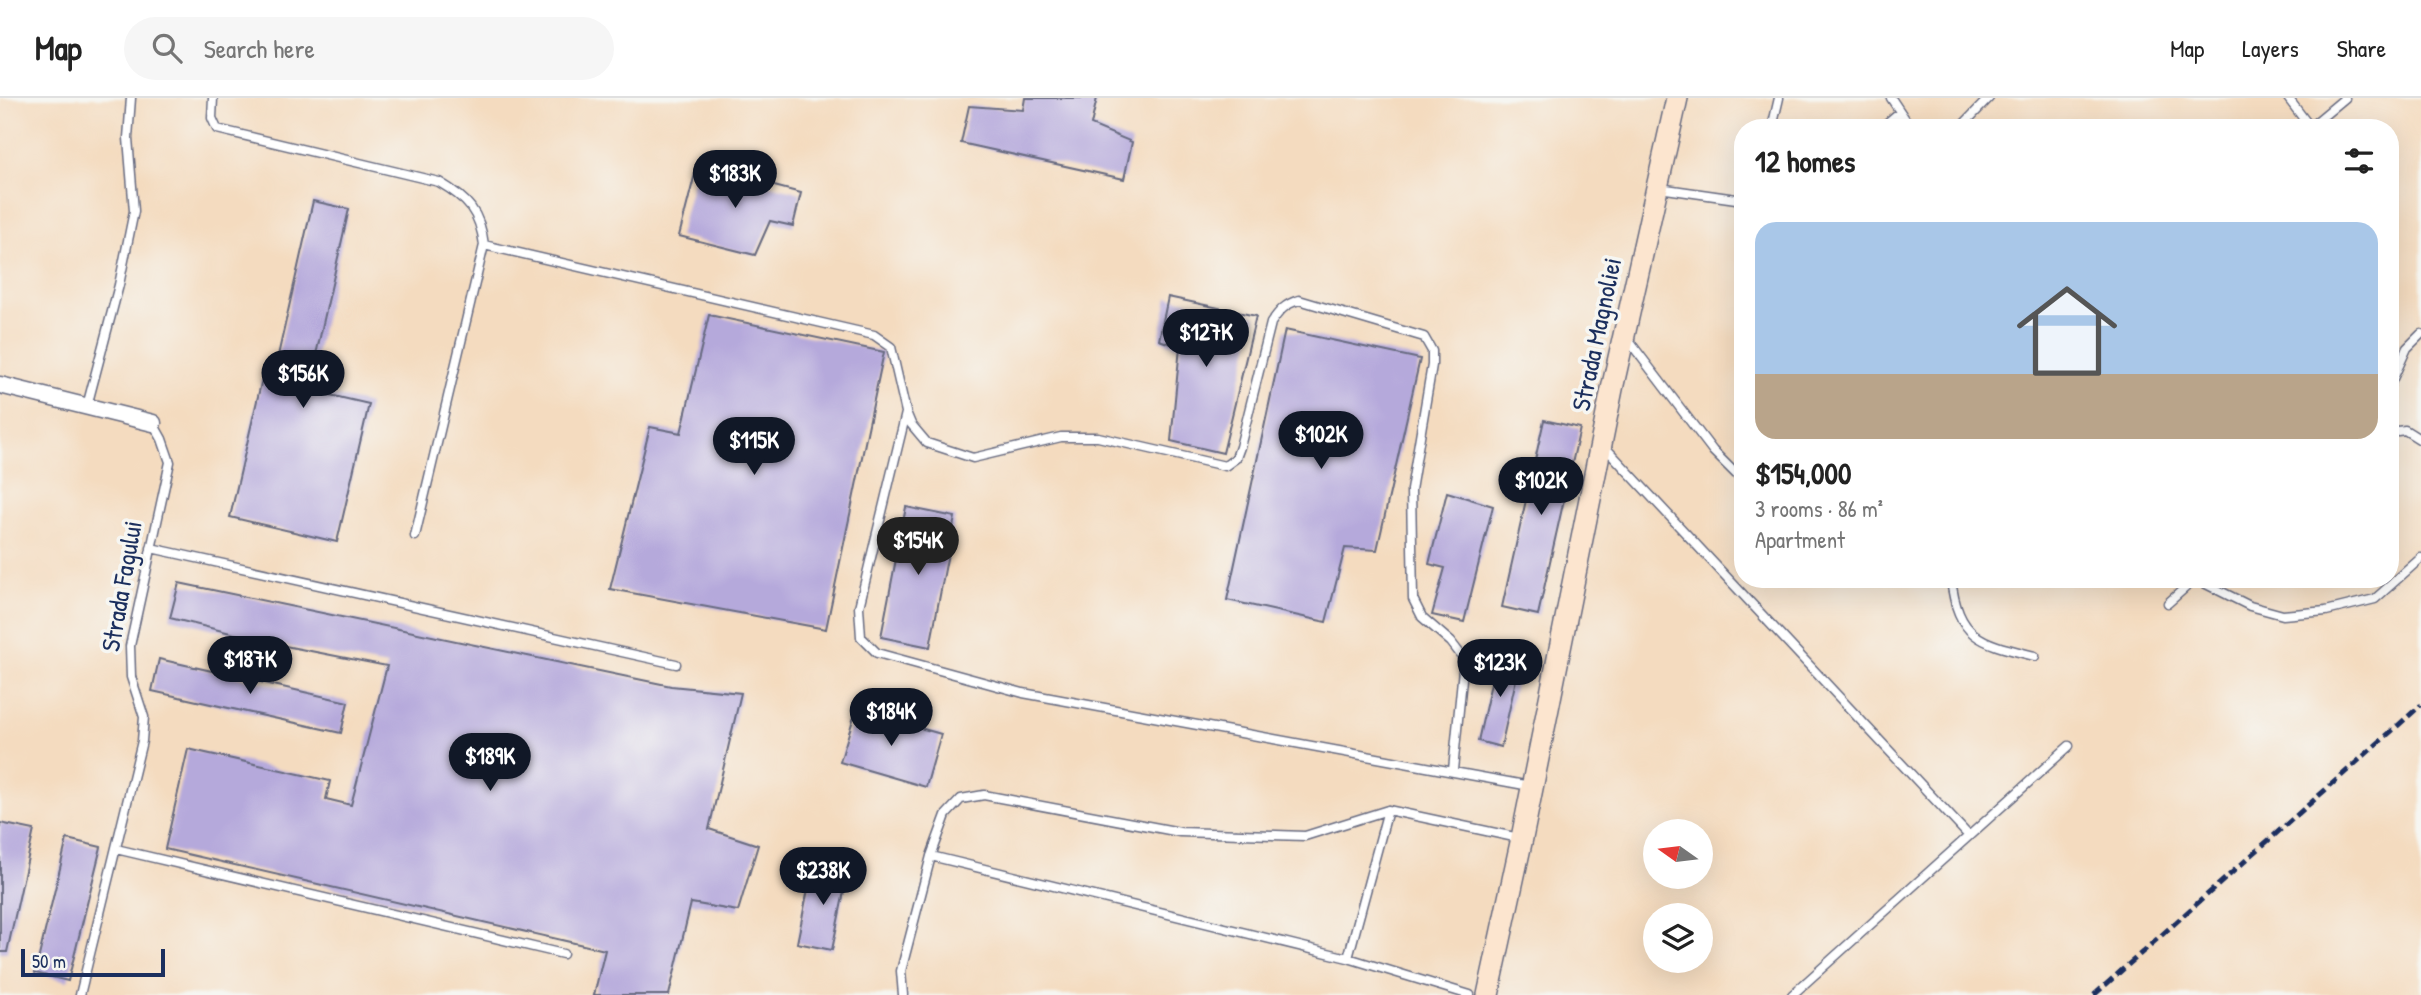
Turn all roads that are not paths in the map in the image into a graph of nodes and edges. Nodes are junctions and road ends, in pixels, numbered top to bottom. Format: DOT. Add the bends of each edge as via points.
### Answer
graph roads {
  1 [pos="131,98"];
  2 [pos="213,98"];
  3 [pos="1677,98"];
  4 [pos="1779,98"];
  5 [pos="1892,98"];
  6 [pos="1989,98"];
  7 [pos="2288,98"];
  8 [pos="2345,98"];
  9 [pos="1900,112"];
  10 [pos="1774,119"];
  11 [pos="1892,119"];
  12 [pos="1904,119"];
  13 [pos="1969,119"];
  14 [pos="2303,119"];
  15 [pos="2320,119"];
  16 [pos="1657,187"];
  17 [pos="1734,199"];
  18 [pos="484,245"];
  19 [pos="1624,334"];
  20 [pos="2421,334"];
  21 [pos="2399,365"];
  22 [pos="0,385"];
  23 [pos="87,406"];
  24 [pos="906,412"];
  25 [pos="153,423"];
  26 [pos="2399,431"];
  27 [pos="2421,439"];
  28 [pos="1601,443"];
  29 [pos="1734,472"];
  30 [pos="415,536"];
  31 [pos="151,548"];
  32 [pos="2421,558"];
  33 [pos="2399,578"];
  34 [pos="1734,585"];
  35 [pos="1737,588"];
  36 [pos="1952,588"];
  37 [pos="2185,588"];
  38 [pos="2213,588"];
  39 [pos="2387,588"];
  40 [pos="2168,603"];
  41 [pos="2035,656"];
  42 [pos="676,664"];
  43 [pos="2069,746"];
  44 [pos="1453,770"];
  45 [pos="1533,786"];
  46 [pos="1388,810"];
  47 [pos="1969,836"];
  48 [pos="1522,838"];
  49 [pos="116,849"];
  50 [pos="931,856"];
  51 [pos="562,954"];
  52 [pos="1348,958"];
  53 [pos="1434,985"];
  54 [pos="80,995"];
  55 [pos="903,995"];
  56 [pos="1432,995"];
  57 [pos="1470,995"];
  58 [pos="1488,995"];
  59 [pos="1792,995"];
  1 -- 23 [label="lane" via="128,138 134,211"];
  2 -- 18 [label="lane" via="212,118 217,129 439,182 460,194 481,223"];
  3 -- 16 [label="main road, Strada Magnoliei"];
  4 -- 10 [label="lane"];
  5 -- 9 [label="lane"];
  6 -- 13 [label="lane"];
  7 -- 14 [label="lane"];
  8 -- 15 [label="lane"];
  9 -- 11 [label="lane"];
  9 -- 12 [label="lane"];
  16 -- 17 [label="lane"];
  16 -- 19 [label="main road, Strada Magnoliei"];
  18 -- 24 [label="lane" via="874,335 891,347"];
  18 -- 30 [label="lane"];
  19 -- 28 [label="main road, Strada Magnoliei"];
  19 -- 29 [label="lane"];
  20 -- 21 [label="lane"];
  22 -- 23 [label="street, Strada Fagului"];
  23 -- 25 [label="street, Strada Fagului"];
  24 -- 44 [label="lane" via="859,607 861,637 877,653 1023,693"];
  24 -- 44 [label="lane" via="928,443 973,458 1061,438 1098,437 1225,467 1240,447 1271,323 1288,303 1299,300 1424,337 1432,351 1432,365 1411,490 1413,599 1422,617 1464,659"];
  25 -- 31 [label="lane, Strada Fagului" via="170,462"];
  26 -- 27 [label="lane"];
  28 -- 34 [label="lane"];
  28 -- 45 [label="main road, Strada Magnoliei"];
  31 -- 42 [label="lane"];
  31 -- 49 [label="lane, Strada Fagului" via="130,646 131,677 144,717 142,741"];
  32 -- 33 [label="lane"];
  35 -- 47 [label="lane"];
  36 -- 41 [label="lane" via="1964,626 1990,645"];
  37 -- 40 [label="lane"];
  38 -- 39 [label="lane" via="2250,606 2283,615 2375,599"];
  43 -- 47 [label="lane"];
  44 -- 45 [label="lane"];
  45 -- 48 [label="main road, Strada Magnoliei"];
  46 -- 48 [label="lane"];
  46 -- 50 [label="lane" via="1306,836 1180,832 984,795 961,799 946,815"];
  46 -- 52 [label="lane"];
  47 -- 59 [label="lane"];
  48 -- 58 [label="main road, Strada Magnoliei"];
  49 -- 51 [label="lane"];
  49 -- 54 [label="lane, Strada Fagului"];
  50 -- 52 [label="lane"];
  50 -- 55 [label="lane" via="901,971"];
  52 -- 53 [label="lane"];
  53 -- 56 [label="lane"];
  53 -- 57 [label="lane"];
}
